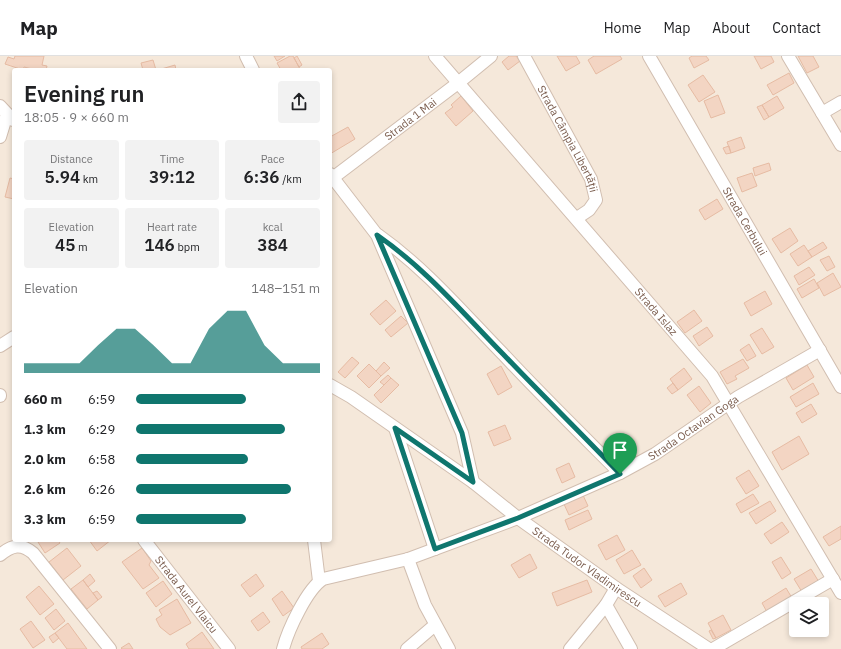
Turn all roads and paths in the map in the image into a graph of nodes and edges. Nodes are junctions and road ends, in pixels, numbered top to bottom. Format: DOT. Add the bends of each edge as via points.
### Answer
graph roads {
  1 [pos="246,56"];
  2 [pos="435,56"];
  3 [pos="491,56"];
  4 [pos="524,56"];
  5 [pos="649,56"];
  6 [pos="788,56"];
  7 [pos="252,68"];
  8 [pos="458,83"];
  9 [pos="841,102"];
  10 [pos="822,113"];
  11 [pos="7,114"];
  12 [pos="0,138"];
  13 [pos="841,145"];
  14 [pos="332,177"];
  15 [pos="332,179"];
  16 [pos="577,218"];
  17 [pos="377,235"];
  18 [pos="12,338"];
  19 [pos="0,346"];
  20 [pos="820,350"];
  21 [pos="332,386"];
  22 [pos="841,387"];
  23 [pos="730,402"];
  24 [pos="395,428"];
  25 [pos="620,474"];
  26 [pos="473,482"];
  27 [pos="518,518"];
  28 [pos="146,542"];
  29 [pos="314,542"];
  30 [pos="435,549"];
  31 [pos="0,555"];
  32 [pos="408,559"];
  33 [pos="833,580"];
  34 [pos="319,582"];
  35 [pos="616,588"];
  36 [pos="841,593"];
  37 [pos="606,605"];
  38 [pos="435,625"];
  39 [pos="110,649"];
  40 [pos="229,649"];
  41 [pos="283,649"];
  42 [pos="407,649"];
  43 [pos="449,649"];
  44 [pos="570,649"];
  45 [pos="631,649"];
  46 [pos="709,649"];
  47 [pos="713,649"];
  1 -- 7 [label="street"];
  2 -- 8 [label="street, Strada Islaz"];
  3 -- 8 [label="street, Strada 1 Mai"];
  4 -- 16 [label="street, Strada Câmpia Libertății" via="591,179 596,200 589,210"];
  5 -- 20 [label="street, Strada Cerbului"];
  6 -- 10 [label="street"];
  8 -- 14 [label="street, Strada 1 Mai"];
  8 -- 16 [label="street, Strada Islaz"];
  9 -- 10 [label="street"];
  10 -- 13 [label="street"];
  11 -- 12 [label="street"];
  15 -- 17 [label="street"];
  16 -- 23 [label="street, Strada Islaz" via="703,363"];
  17 -- 25 [label="street" via="431,278"];
  17 -- 26 [label="street" via="462,433"];
  18 -- 19 [label="street"];
  20 -- 22 [label="street, Strada Cerbului"];
  20 -- 23 [label="street, Strada Octavian Goga"];
  21 -- 24 [label="street, Strada Tudor Vladimirescu"];
  23 -- 25 [label="street, Strada Octavian Goga" via="655,454"];
  23 -- 33 [label="street, Strada Islaz"];
  24 -- 26 [label="street, Strada Tudor Vladimirescu"];
  24 -- 30 [label="street"];
  25 -- 27 [label="street, Strada Octavian Goga"];
  26 -- 27 [label="street, Strada Tudor Vladimirescu"];
  27 -- 30 [label="street, Strada Octavian Goga"];
  27 -- 35 [label="street, Strada Tudor Vladimirescu"];
  28 -- 40 [label="street, Strada Aurel Vlaicu"];
  29 -- 34 [label="street"];
  30 -- 32 [label="street, Strada Octavian Goga"];
  31 -- 39 [label="street" via="8,548 19,546 33,553"];
  32 -- 34 [label="street, Strada Octavian Goga"];
  32 -- 38 [label="street"];
  33 -- 36 [label="street, Strada Islaz"];
  33 -- 47 [label="street"];
  34 -- 41 [label="street" via="296,618"];
  35 -- 37 [label="street"];
  35 -- 46 [label="street, Strada Tudor Vladimirescu"];
  37 -- 44 [label="street"];
  37 -- 45 [label="street"];
  38 -- 42 [label="street"];
  38 -- 43 [label="street"];
}
